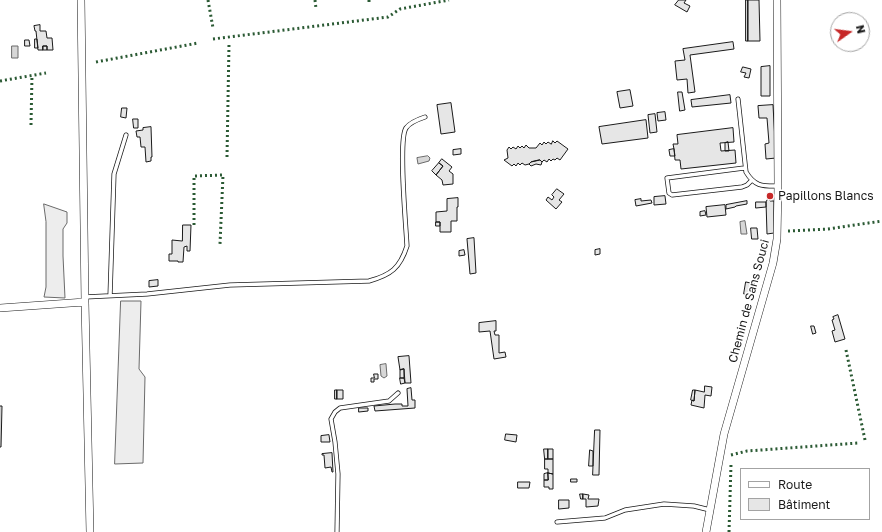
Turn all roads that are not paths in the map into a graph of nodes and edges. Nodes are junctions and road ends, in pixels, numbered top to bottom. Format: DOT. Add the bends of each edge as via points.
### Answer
graph roads {
  1 [pos="81,0"];
  2 [pos="777,0"];
  3 [pos="738,99"];
  4 [pos="425,117"];
  5 [pos="126,135"];
  6 [pos="744,168"];
  7 [pos="752,180"];
  8 [pos="778,186"];
  9 [pos="110,296"];
  10 [pos="85,300"];
  11 [pos="0,308"];
  12 [pos="398,393"];
  13 [pos="710,510"];
  14 [pos="558,522"];
  15 [pos="90,532"];
  16 [pos="337,532"];
  17 [pos="706,532"];
  1 -- 10 [label="street"];
  2 -- 8 [label="street, Chemin de Sans Souci"];
  3 -- 6 [label="lane"];
  4 -- 9 [label="lane" via="407,126 404,131 402,149 407,246 395,269 383,277 369,281 230,285"];
  5 -- 9 [label="lane" via="114,174"];
  6 -- 7 [label="lane"];
  6 -- 7 [label="lane" via="667,178 669,193 672,195 742,188"];
  7 -- 8 [label="lane" via="760,186"];
  8 -- 13 [label="street, Chemin de Sans Souci" via="778,239 773,263 724,434"];
  9 -- 10 [label="lane"];
  10 -- 11 [label="street"];
  10 -- 15 [label="street"];
  12 -- 16 [label="lane" via="389,401 340,408 331,419 338,474"];
  13 -- 14 [label="lane" via="664,504 625,510 605,518"];
  13 -- 17 [label="street, Chemin de Sans Souci"];
}
